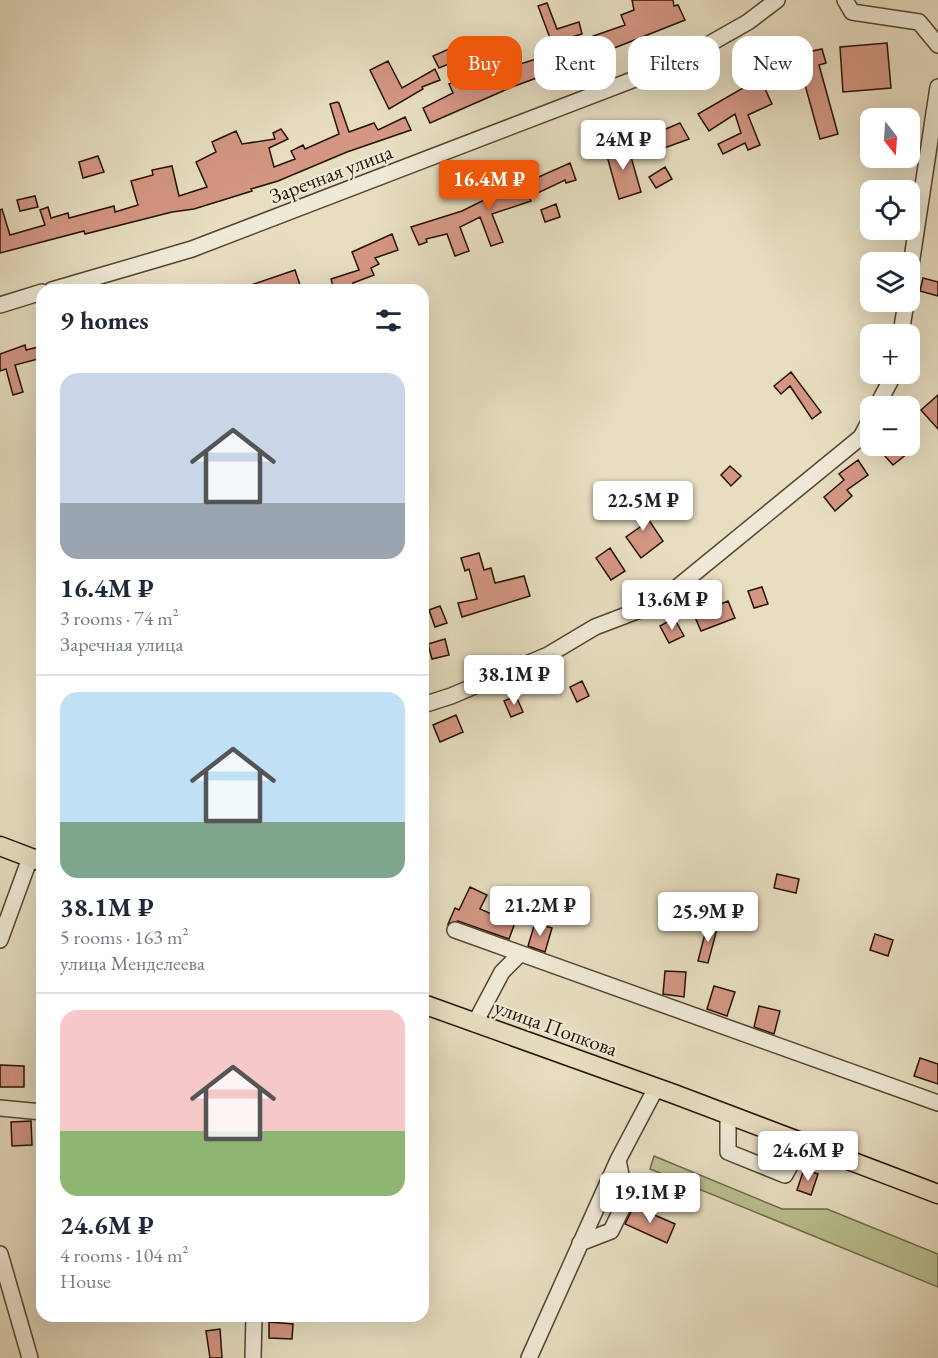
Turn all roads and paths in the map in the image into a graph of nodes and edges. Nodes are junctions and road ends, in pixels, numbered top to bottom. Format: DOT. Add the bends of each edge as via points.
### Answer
graph roads {
  1 [pos="777,0"];
  2 [pos="845,0"];
  3 [pos="938,45"];
  4 [pos="938,87"];
  5 [pos="913,252"];
  6 [pos="72,284"];
  7 [pos="36,294"];
  8 [pos="0,304"];
  9 [pos="860,438"];
  10 [pos="429,703"];
  11 [pos="0,846"];
  12 [pos="36,860"];
  13 [pos="455,930"];
  14 [pos="0,940"];
  15 [pos="520,954"];
  16 [pos="429,1006"];
  17 [pos="475,1023"];
  18 [pos="656,1088"];
  19 [pos="938,1104"];
  20 [pos="0,1108"];
  21 [pos="36,1111"];
  22 [pos="728,1115"];
  23 [pos="803,1142"];
  24 [pos="618,1160"];
  25 [pos="938,1194"];
  26 [pos="580,1243"];
  27 [pos="0,1254"];
  28 [pos="254,1322"];
  29 [pos="30,1358"];
  30 [pos="253,1358"];
  31 [pos="529,1358"];
  1 -- 6 [label="street, Заречная улица" via="748,22 674,64 192,249"];
  2 -- 3 [label="street" via="852,12 919,22"];
  4 -- 5 [label="street"];
  7 -- 8 [label="street"];
  9 -- 10 [label="street" via="658,603 595,627 548,655"];
  11 -- 12 [label="main road"];
  12 -- 14 [label="street"];
  13 -- 15 [label="street"];
  15 -- 17 [label="street" via="502,972"];
  15 -- 19 [label="street"];
  16 -- 17 [label="main road, улица Попкова"];
  17 -- 18 [label="main road, улица Попкова"];
  18 -- 22 [label="main road, улица Попкова"];
  18 -- 24 [label="street"];
  20 -- 21 [label="street"];
  22 -- 23 [label="main road, улица Попкова"];
  22 -- 23 [label="street" via="728,1152 785,1175"];
  23 -- 25 [label="main road, улица Попкова"];
  24 -- 26 [label="street"];
  24 -- 26 [label="street" via="626,1200 611,1231"];
  26 -- 31 [label="street"];
  27 -- 29 [label="street"];
  28 -- 30 [label="street"];
}
